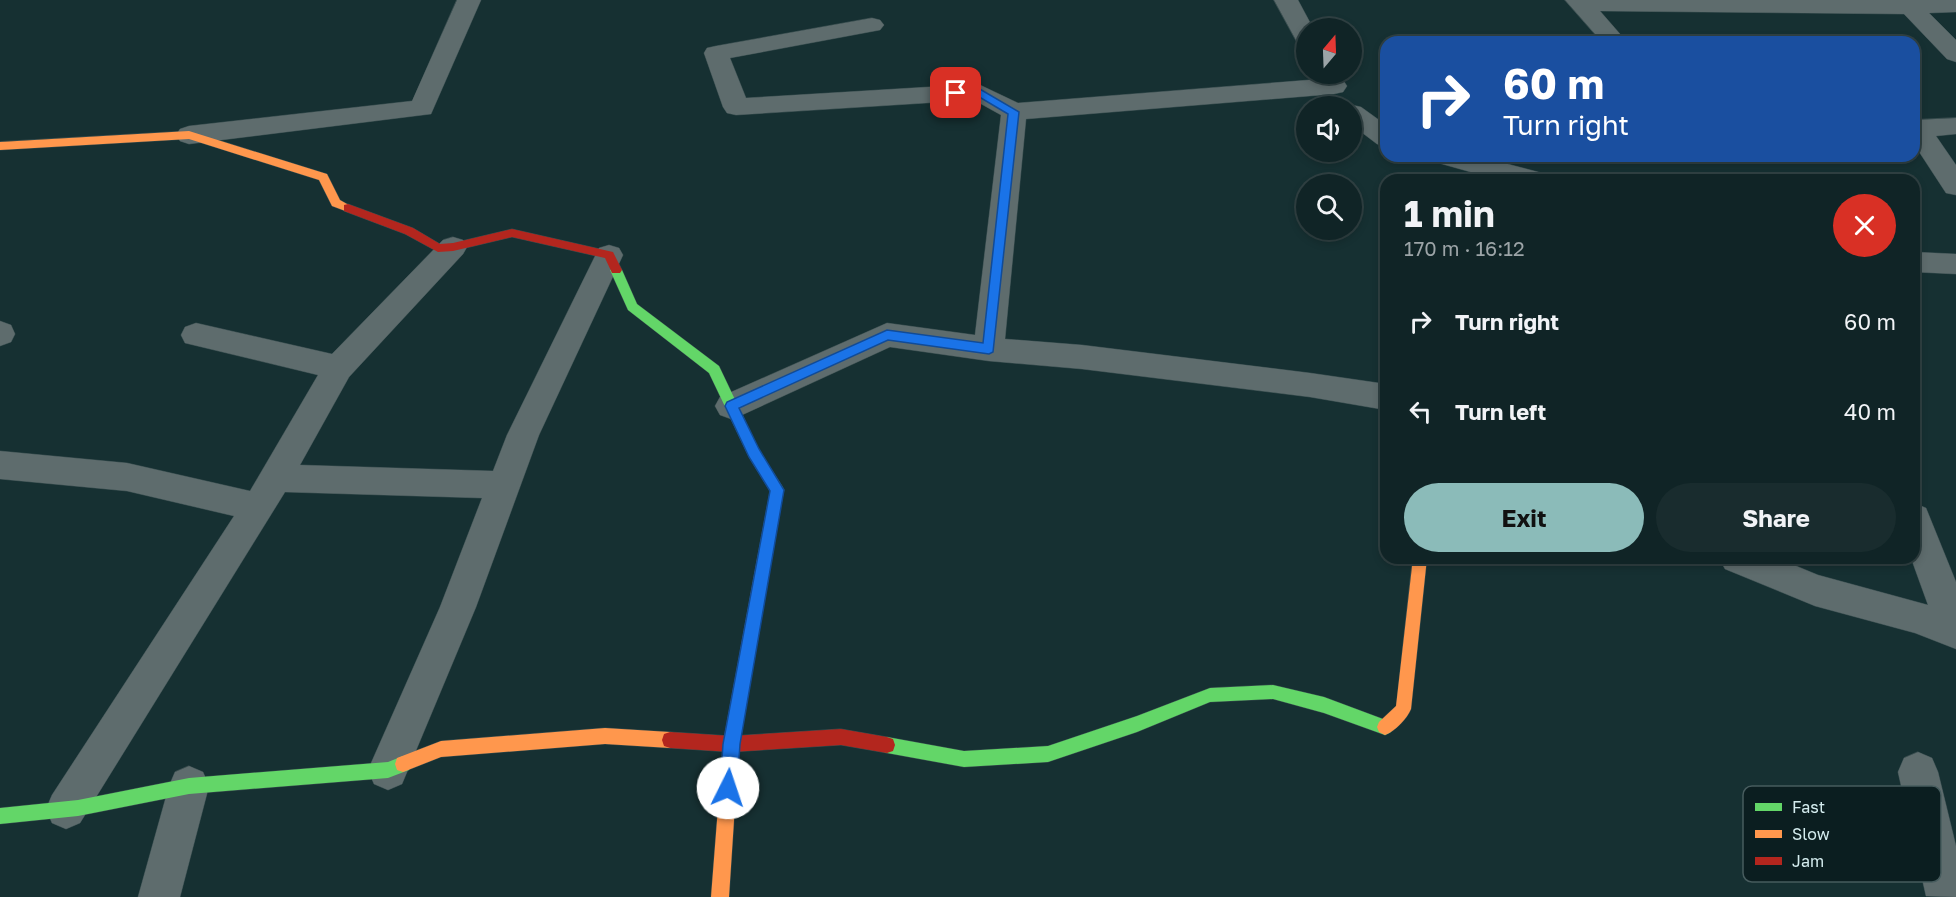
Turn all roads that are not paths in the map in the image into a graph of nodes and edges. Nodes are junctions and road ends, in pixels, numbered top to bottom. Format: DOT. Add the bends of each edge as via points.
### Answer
graph roads {
  1 [pos="469,0"];
  2 [pos="1286,0"];
  3 [pos="1579,2"];
  4 [pos="1804,3"];
  5 [pos="1956,4"];
  6 [pos="1910,7"];
  7 [pos="1296,18"];
  8 [pos="873,24"];
  9 [pos="1610,36"];
  10 [pos="1956,54"];
  11 [pos="1335,89"];
  12 [pos="1014,112"];
  13 [pos="1362,120"];
  14 [pos="1956,126"];
  15 [pos="1920,128"];
  16 [pos="1920,132"];
  17 [pos="1380,134"];
  18 [pos="189,135"];
  19 [pos="0,146"];
  20 [pos="1475,167"];
  21 [pos="1506,174"];
  22 [pos="1956,186"];
  23 [pos="453,247"];
  24 [pos="609,255"];
  25 [pos="1920,262"];
  26 [pos="1956,264"];
  27 [pos="196,335"];
  28 [pos="989,349"];
  29 [pos="338,368"];
  30 [pos="1380,396"];
  31 [pos="731,406"];
  32 [pos="0,465"];
  33 [pos="504,485"];
  34 [pos="267,493"];
  35 [pos="1920,534"];
  36 [pos="1419,564"];
  37 [pos="1752,564"];
  38 [pos="1956,631"];
  39 [pos="731,744"];
  40 [pos="388,770"];
  41 [pos="1918,772"];
  42 [pos="189,786"];
  43 [pos="1921,786"];
  44 [pos="66,809"];
  45 [pos="0,816"];
  46 [pos="1941,868"];
  47 [pos="159,897"];
  48 [pos="720,897"];
  49 [pos="1948,897"];
  1 -- 18 [label="street" via="422,108"];
  2 -- 7 [label="street"];
  3 -- 4 [label="street"];
  3 -- 9 [label="street"];
  4 -- 6 [label="street"];
  5 -- 6 [label="street"];
  6 -- 10 [label="street"];
  8 -- 12 [label="street" via="716,53 736,107 978,92"];
  11 -- 12 [label="street"];
  12 -- 28 [label="street"];
  13 -- 17 [label="street"];
  14 -- 15 [label="street"];
  16 -- 22 [label="street"];
  18 -- 19 [label="street"];
  18 -- 23 [label="street" via="323,177 336,203 409,231 438,248"];
  20 -- 21 [label="street"];
  23 -- 24 [label="street" via="512,233"];
  23 -- 29 [label="street"];
  24 -- 31 [label="street" via="632,307 714,370"];
  24 -- 33 [label="street" via="523,435"];
  25 -- 26 [label="street"];
  27 -- 29 [label="street"];
  28 -- 30 [label="street" via="1082,357"];
  28 -- 31 [label="street" via="887,335"];
  29 -- 34 [label="street"];
  31 -- 39 [label="street" via="777,490"];
  32 -- 34 [label="street"];
  33 -- 34 [label="street"];
  33 -- 40 [label="street" via="458,608"];
  34 -- 44 [label="street"];
  35 -- 38 [label="street"];
  36 -- 39 [label="street" via="1403,709 1385,727 1273,692 1210,694 1048,754 964,759 841,737"];
  37 -- 38 [label="street" via="1815,590"];
  39 -- 40 [label="street" via="605,736 441,749"];
  39 -- 48 [label="street"];
  40 -- 42 [label="street"];
  41 -- 43 [label="street"];
  42 -- 44 [label="street"];
  42 -- 47 [label="street"];
  44 -- 45 [label="street"];
  46 -- 49 [label="street"];
}
